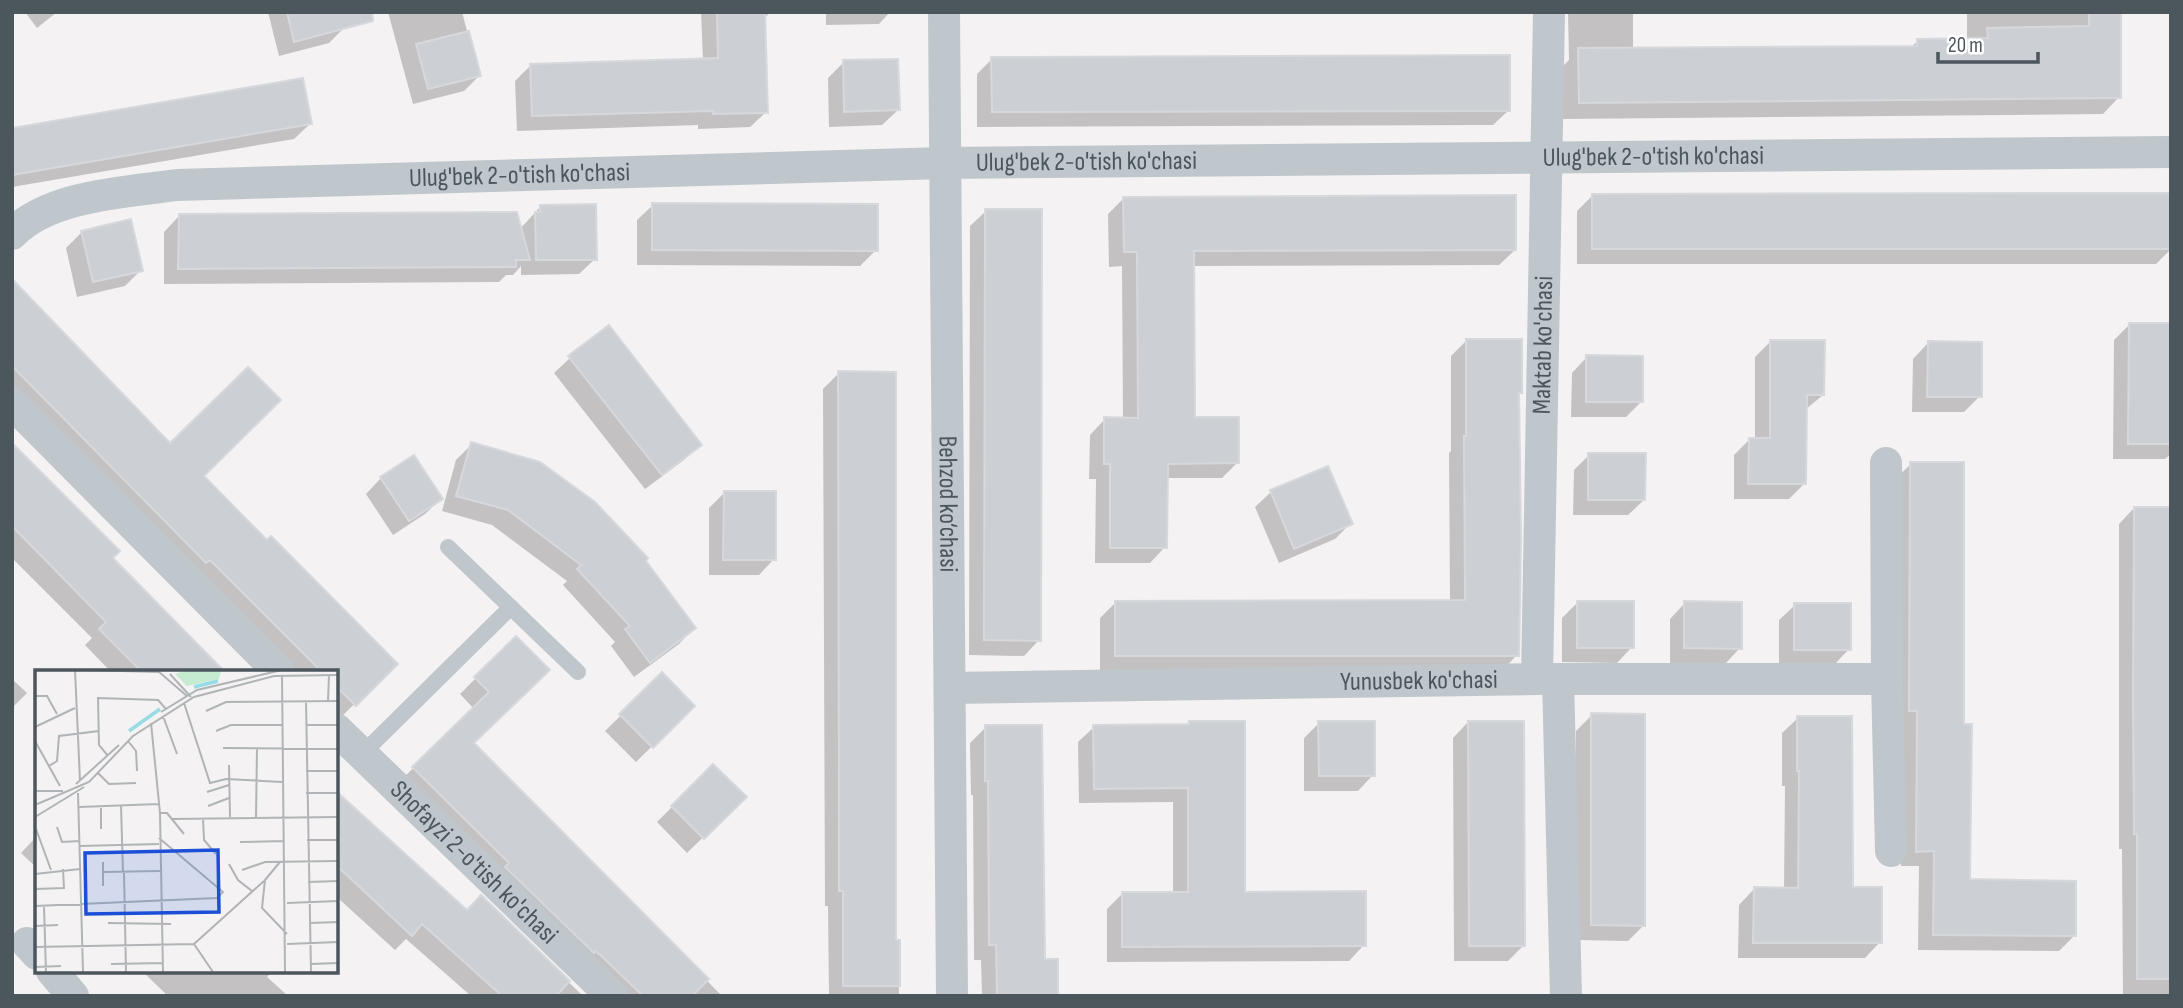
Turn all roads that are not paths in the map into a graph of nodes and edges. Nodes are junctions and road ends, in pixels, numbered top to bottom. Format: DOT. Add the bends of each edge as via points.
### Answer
graph roads {
  1 [pos="944,12"];
  2 [pos="1549,12"];
  3 [pos="2171,152"];
  4 [pos="1548,156"];
  5 [pos="945,163"];
  6 [pos="12,234"];
  7 [pos="12,403"];
  8 [pos="1886,463"];
  9 [pos="448,547"];
  10 [pos="511,607"];
  11 [pos="277,670"];
  12 [pos="578,672"];
  13 [pos="1548,679"];
  14 [pos="1887,679"];
  15 [pos="950,688"];
  16 [pos="338,731"];
  17 [pos="361,755"];
  18 [pos="1891,851"];
  19 [pos="54,973"];
  20 [pos="73,996"];
  21 [pos="611,996"];
  22 [pos="952,996"];
  23 [pos="1566,996"];
  1 -- 5 [label="street, Behzod ko‘chasi"];
  2 -- 4 [label="street, Maktab ko'chasi"];
  3 -- 4 [label="street, Ulug'bek 2-o'tish ko'chasi"];
  4 -- 5 [label="street, Ulug'bek 2-o'tish ko'chasi"];
  4 -- 13 [label="street, Maktab ko'chasi"];
  5 -- 6 [label="street, Ulug'bek 2-o'tish ko'chasi" via="177,185 80,199 36,216"];
  5 -- 15 [label="street, Behzod ko‘chasi"];
  7 -- 11 [label="street"];
  8 -- 14 [label="street"];
  9 -- 10 [label="lane"];
  10 -- 12 [label="lane"];
  10 -- 17 [label="lane"];
  13 -- 14 [label="street, Yunusbek ko'chasi"];
  13 -- 15 [label="street, Yunusbek ko'chasi"];
  13 -- 23 [label="street, Maktab ko'chasi"];
  14 -- 18 [label="street"];
  15 -- 22 [label="street, Behzod ko‘chasi"];
  16 -- 17 [label="street, Shofayzi 2-o'tish ko'chasi"];
  17 -- 21 [label="street, Shofayzi 2-o'tish ko'chasi"];
  19 -- 20 [label="street"];
}
